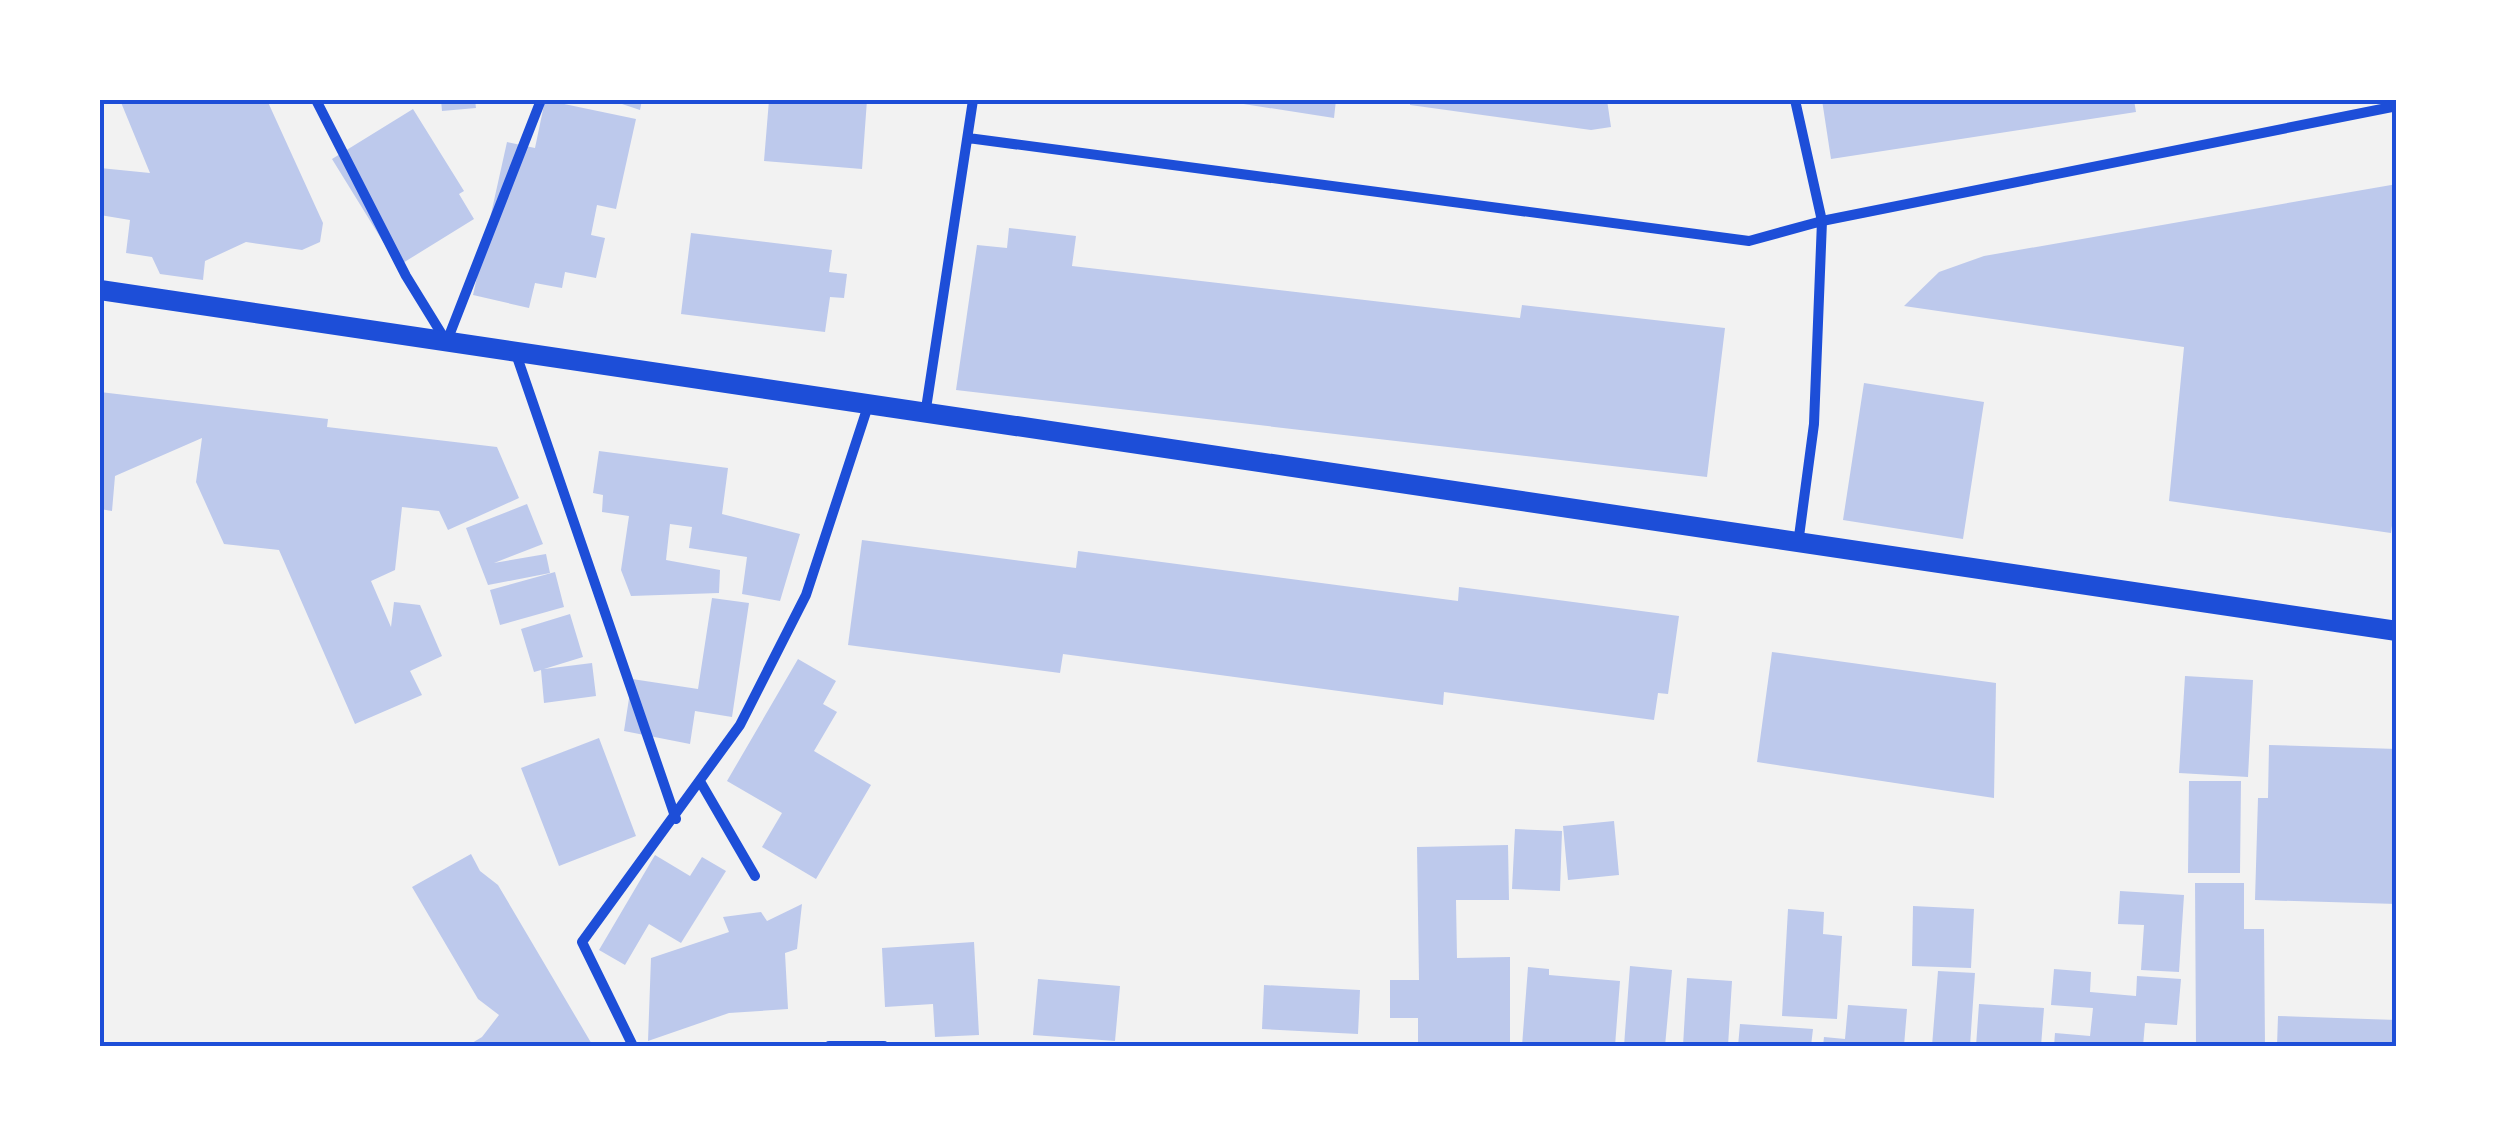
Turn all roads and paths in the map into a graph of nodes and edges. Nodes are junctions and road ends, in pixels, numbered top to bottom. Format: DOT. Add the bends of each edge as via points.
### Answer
graph roads {
  1 [pos="316,100"];
  2 [pos="541,100"];
  3 [pos="972,100"];
  4 [pos="1795,100"];
  5 [pos="2397,106"];
  6 [pos="968,138"];
  7 [pos="1822,222"];
  8 [pos="100,290"];
  9 [pos="446,341"];
  10 [pos="515,350"];
  11 [pos="868,406"];
  12 [pos="925,416"];
  13 [pos="1798,545"];
  14 [pos="2397,631"];
  15 [pos="700,783"];
  16 [pos="676,819"];
  17 [pos="755,876"];
  18 [pos="633,1046"];
  19 [pos="829,1046"];
  20 [pos="884,1046"];
  1 -- 9 [label="street"];
  2 -- 9 [label="street"];
  3 -- 6 [label="street"];
  4 -- 7 [label="street"];
  5 -- 7 [label="street"];
  6 -- 7 [label="street" via="1749,241"];
  6 -- 12 [label="street"];
  7 -- 13 [label="street" via="1814,424"];
  8 -- 9 [label="main road"];
  9 -- 10 [label="main road"];
  10 -- 11 [label="main road"];
  10 -- 16 [label="street"];
  11 -- 12 [label="main road"];
  11 -- 15 [label="street" via="806,595 740,725"];
  12 -- 13 [label="main road"];
  13 -- 14 [label="main road"];
  15 -- 16 [label="street"];
  15 -- 17 [label="street"];
  16 -- 18 [label="street" via="582,942"];
  19 -- 20 [label="street"];
}
